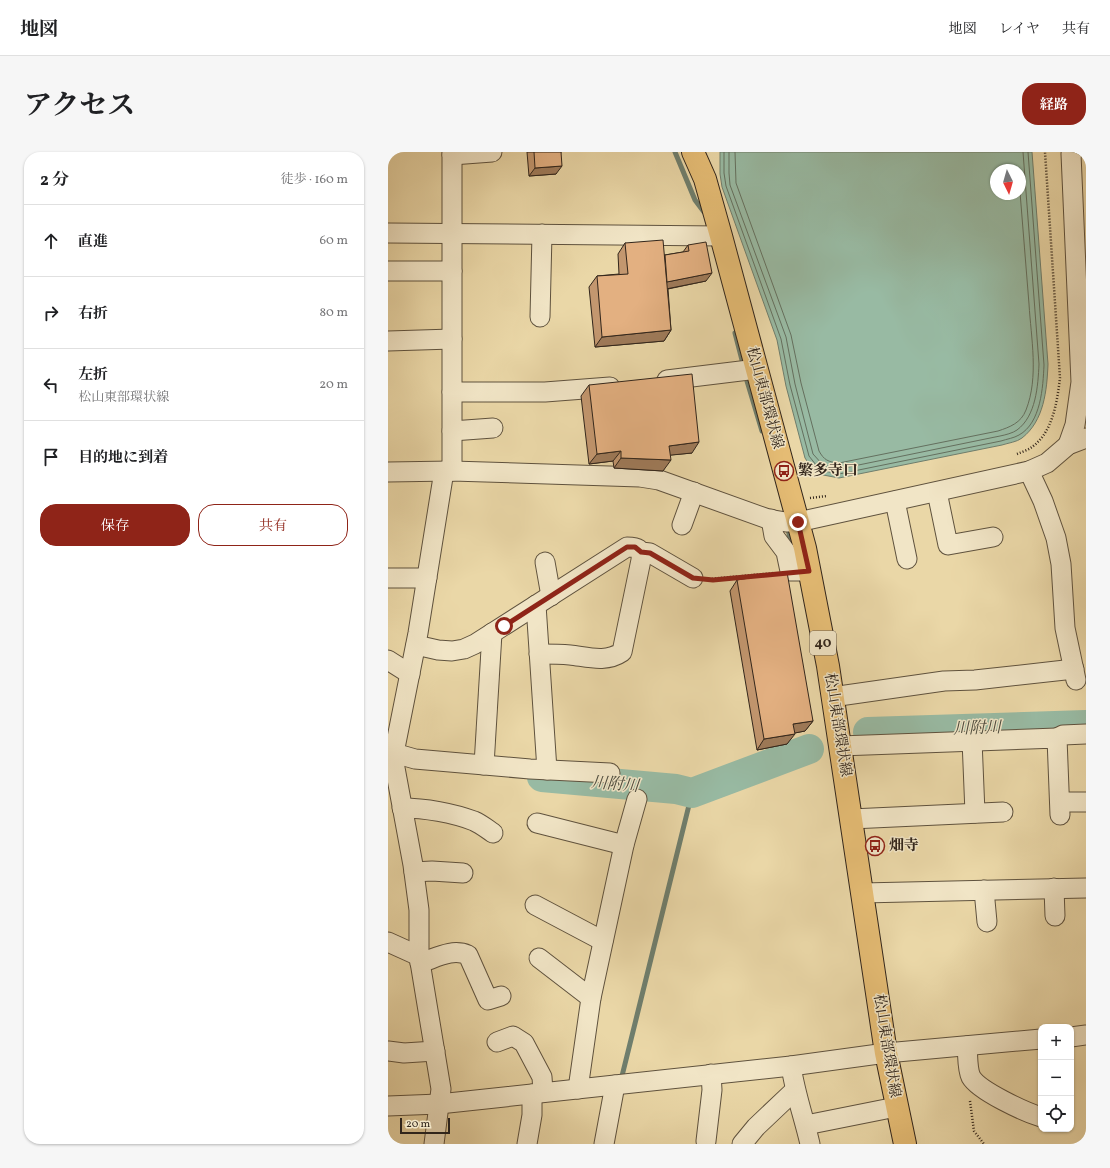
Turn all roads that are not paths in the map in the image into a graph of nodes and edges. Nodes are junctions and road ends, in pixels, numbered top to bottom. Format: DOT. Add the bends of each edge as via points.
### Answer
graph roads {
  1 [pos="492,152"];
  2 [pos="693,152"];
  3 [pos="1073,152"];
  4 [pos="452,154"];
  5 [pos="388,233"];
  6 [pos="452,233"];
  7 [pos="542,234"];
  8 [pos="721,236"];
  9 [pos="452,271"];
  10 [pos="388,272"];
  11 [pos="1082,291"];
  12 [pos="540,317"];
  13 [pos="1082,331"];
  14 [pos="452,339"];
  15 [pos="388,341"];
  16 [pos="757,369"];
  17 [pos="649,382"];
  18 [pos="626,385"];
  19 [pos="452,392"];
  20 [pos="493,428"];
  21 [pos="452,431"];
  22 [pos="1086,438"];
  23 [pos="1068,445"];
  24 [pos="448,471"];
  25 [pos="1029,471"];
  26 [pos="388,472"];
  27 [pos="694,492"];
  28 [pos="937,492"];
  29 [pos="895,501"];
  30 [pos="771,519"];
  31 [pos="798,522"];
  32 [pos="682,525"];
  33 [pos="993,537"];
  34 [pos="641,552"];
  35 [pos="907,560"];
  36 [pos="545,562"];
  37 [pos="799,571"];
  38 [pos="388,578"];
  39 [pos="427,578"];
  40 [pos="693,578"];
  41 [pos="544,600"];
  42 [pos="492,633"];
  43 [pos="416,645"];
  44 [pos="539,654"];
  45 [pos="388,660"];
  46 [pos="410,674"];
  47 [pos="832,697"];
  48 [pos="1086,734"];
  49 [pos="1057,738"];
  50 [pos="972,740"];
  51 [pos="840,746"];
  52 [pos="391,752"];
  53 [pos="484,765"];
  54 [pos="547,770"];
  55 [pos="610,773"];
  56 [pos="637,799"];
  57 [pos="1086,802"];
  58 [pos="397,803"];
  59 [pos="1003,812"];
  60 [pos="975,813"];
  61 [pos="851,819"];
  62 [pos="537,823"];
  63 [pos="493,833"];
  64 [pos="624,845"];
  65 [pos="414,872"];
  66 [pos="463,873"];
  67 [pos="1054,888"];
  68 [pos="1086,888"];
  69 [pos="984,890"];
  70 [pos="862,893"];
  71 [pos="535,905"];
  72 [pos="1056,916"];
  73 [pos="987,922"];
  74 [pos="603,941"];
  75 [pos="388,942"];
  76 [pos="415,957"];
  77 [pos="539,958"];
  78 [pos="388,959"];
  79 [pos="501,996"];
  80 [pos="591,998"];
  81 [pos="1086,1035"];
  82 [pos="1074,1037"];
  83 [pos="1038,1039"];
  84 [pos="496,1042"];
  85 [pos="966,1046"];
  86 [pos="388,1051"];
  87 [pos="435,1051"];
  88 [pos="886,1053"];
  89 [pos="791,1066"];
  90 [pos="711,1074"];
  91 [pos="615,1084"];
  92 [pos="578,1089"];
  93 [pos="794,1091"];
  94 [pos="538,1093"];
  95 [pos="439,1104"];
  96 [pos="388,1106"];
  97 [pos="896,1106"];
  98 [pos="1038,1116"];
  99 [pos="806,1125"];
  100 [pos="706,1141"];
  101 [pos="434,1144"];
  102 [pos="527,1144"];
  103 [pos="604,1144"];
  104 [pos="742,1144"];
  105 [pos="810,1144"];
  106 [pos="904,1144"];
  1 -- 4 [label="street"];
  2 -- 8 [label="main road, 松山東部環状線 / 40" via="705,180"];
  3 -- 11 [label="street" via="1070,154"];
  4 -- 6 [label="street"];
  5 -- 6 [label="street"];
  6 -- 7 [label="street"];
  6 -- 9 [label="street"];
  7 -- 8 [label="street"];
  7 -- 12 [label="street"];
  8 -- 16 [label="main road, 松山東部環状線 / 40"];
  9 -- 10 [label="street"];
  9 -- 14 [label="street"];
  11 -- 13 [label="street"];
  13 -- 23 [label="street" via="1081,382 1075,425"];
  14 -- 15 [label="street"];
  14 -- 19 [label="street"];
  16 -- 17 [label="street"];
  16 -- 31 [label="main road, 松山東部環状線 / 40"];
  18 -- 19 [label="street" via="552,392"];
  19 -- 21 [label="street"];
  20 -- 21 [label="street"];
  21 -- 24 [label="street"];
  22 -- 23 [label="street"];
  23 -- 25 [label="street" via="1047,463"];
  24 -- 26 [label="street"];
  24 -- 27 [label="street" via="622,475 659,480"];
  24 -- 39 [label="street"];
  25 -- 28 [label="street"];
  25 -- 47 [label="street" via="1056,538 1061,564 1065,628 1075,675 944,681"];
  27 -- 30 [label="street"];
  27 -- 32 [label="street"];
  28 -- 29 [label="street"];
  28 -- 33 [label="street" via="948,546"];
  29 -- 31 [label="street"];
  29 -- 35 [label="street"];
  30 -- 31 [label="street"];
  30 -- 37 [label="street" via="774,536"];
  31 -- 37 [label="main road, 松山東部環状線 / 40"];
  34 -- 40 [label="street" via="650,553"];
  34 -- 41 [label="street" via="635,547 627,547"];
  34 -- 44 [label="street" via="622,652 604,658"];
  36 -- 41 [label="street"];
  37 -- 47 [label="main road, 松山東部環状線 / 40"];
  38 -- 39 [label="street"];
  39 -- 43 [label="street"];
  41 -- 42 [label="street"];
  41 -- 44 [label="street"];
  42 -- 43 [label="street" via="469,646 452,651"];
  42 -- 53 [label="street"];
  43 -- 46 [label="street"];
  44 -- 54 [label="street"];
  45 -- 46 [label="street"];
  46 -- 52 [label="street"];
  47 -- 51 [label="main road, 松山東部環状線 / 40"];
  48 -- 49 [label="street" via="1063,735"];
  49 -- 50 [label="street"];
  49 -- 57 [label="street" via="1060,809"];
  50 -- 51 [label="street"];
  50 -- 60 [label="street"];
  51 -- 61 [label="main road, 松山東部環状線 / 40"];
  52 -- 53 [label="street" via="415,759"];
  52 -- 58 [label="street" via="395,768"];
  53 -- 54 [label="street"];
  54 -- 55 [label="street"];
  56 -- 64 [label="street"];
  58 -- 63 [label="street" via="476,822"];
  58 -- 65 [label="street"];
  59 -- 60 [label="street"];
  60 -- 61 [label="street"];
  61 -- 70 [label="main road, 松山東部環状線 / 40"];
  62 -- 64 [label="street"];
  64 -- 74 [label="street"];
  65 -- 66 [label="street"];
  65 -- 76 [label="street" via="419,910"];
  67 -- 68 [label="street"];
  67 -- 69 [label="street"];
  67 -- 72 [label="street"];
  69 -- 70 [label="street"];
  69 -- 73 [label="street"];
  70 -- 88 [label="main road, 松山東部環状線 / 40"];
  71 -- 74 [label="street"];
  74 -- 80 [label="street"];
  75 -- 76 [label="street"];
  76 -- 78 [label="street"];
  76 -- 79 [label="street" via="452,952 468,955 488,1000"];
  76 -- 87 [label="street"];
  77 -- 80 [label="street"];
  80 -- 92 [label="street"];
  81 -- 82 [label="street"];
  83 -- 85 [label="street"];
  84 -- 94 [label="street" via="513,1036 524,1043 542,1077"];
  85 -- 88 [label="street"];
  85 -- 98 [label="street" via="970,1076 978,1084 1004,1101"];
  86 -- 87 [label="street"];
  87 -- 95 [label="street" via="442,1089"];
  88 -- 89 [label="street"];
  88 -- 97 [label="main road, 松山東部環状線 / 40"];
  89 -- 90 [label="street"];
  89 -- 93 [label="street"];
  90 -- 91 [label="street"];
  90 -- 100 [label="street" via="712,1090"];
  91 -- 92 [label="street"];
  91 -- 103 [label="street"];
  92 -- 94 [label="street"];
  93 -- 99 [label="street"];
  93 -- 104 [label="street"];
  94 -- 95 [label="street"];
  94 -- 102 [label="street"];
  95 -- 96 [label="street"];
  95 -- 101 [label="street"];
  97 -- 99 [label="street"];
  97 -- 106 [label="main road, 松山東部環状線 / 40"];
  99 -- 105 [label="street"];
}
